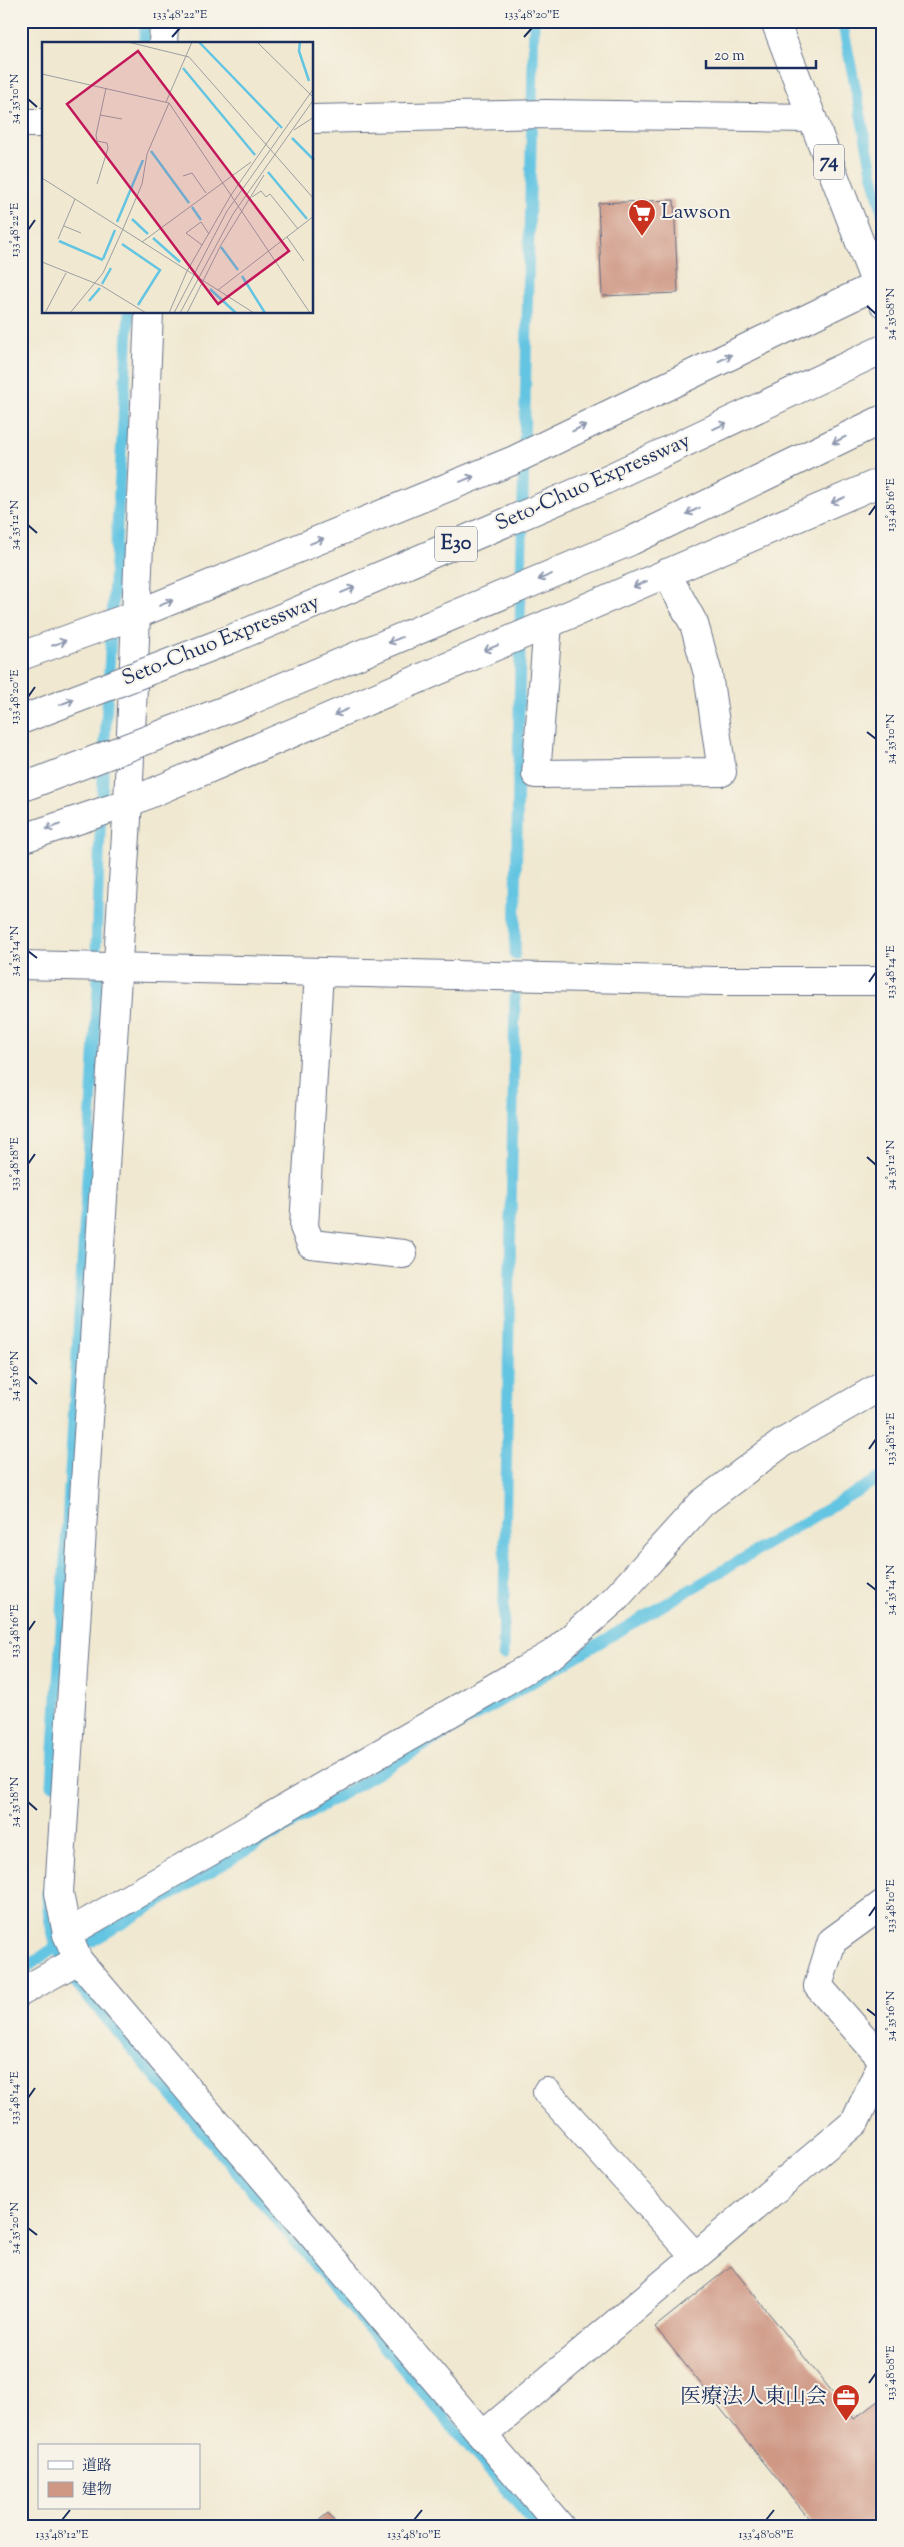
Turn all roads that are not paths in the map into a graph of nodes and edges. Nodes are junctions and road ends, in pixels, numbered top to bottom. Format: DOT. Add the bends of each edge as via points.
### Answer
graph roads {
  1 [pos="164,21"];
  2 [pos="775,21"];
  3 [pos="163,42"];
  4 [pos="812,118"];
  5 [pos="314,119"];
  6 [pos="21,123"];
  7 [pos="42,123"];
  8 [pos="880,290"];
  9 [pos="150,314"];
  10 [pos="883,349"];
  11 [pos="883,418"];
  12 [pos="883,481"];
  13 [pos="666,574"];
  14 [pos="118,622"];
  15 [pos="548,624"];
  16 [pos="21,656"];
  17 [pos="21,720"];
  18 [pos="21,788"];
  19 [pos="107,809"];
  20 [pos="21,839"];
  21 [pos="21,965"];
  22 [pos="103,968"];
  23 [pos="319,972"];
  24 [pos="883,981"];
  25 [pos="404,1254"];
  26 [pos="883,1385"];
  27 [pos="883,1904"];
  28 [pos="67,1934"];
  29 [pos="68,1966"];
  30 [pos="21,1992"];
  31 [pos="883,2060"];
  32 [pos="547,2092"];
  33 [pos="695,2256"];
  34 [pos="482,2436"];
  35 [pos="560,2526"];
  1 -- 3 [label="main road"];
  2 -- 4 [label="main road, 74"];
  4 -- 5 [label="main road" via="546,114"];
  4 -- 8 [label="main road, 74"];
  6 -- 7 [label="main road"];
  14 -- 8 [label="main road, one-way" via="523,455"];
  9 -- 14 [label="main road"];
  17 -- 10 [label="main road, Seto-Chuo Expressway / E30, one-way, bridge" via="229,640 601,482"];
  11 -- 18 [label="main road, one-way, bridge" via="631,541 249,701"];
  12 -- 13 [label="main road, one-way"];
  13 -- 15 [label="main road, one-way"];
  13 -- 15 [label="main road" via="694,624 708,674 722,772 536,774"];
  16 -- 14 [label="main road, one-way"];
  14 -- 19 [label="main road"];
  15 -- 19 [label="main road, one-way"];
  19 -- 20 [label="main road, one-way"];
  19 -- 22 [label="main road"];
  21 -- 22 [label="main road"];
  22 -- 23 [label="main road"];
  22 -- 28 [label="main road" via="59,1893"];
  23 -- 24 [label="main road" via="715,981"];
  23 -- 25 [label="main road" via="304,1227 311,1244"];
  26 -- 28 [label="main road" via="782,1443 702,1503 615,1599 554,1653"];
  27 -- 31 [label="main road" via="832,1941 818,1986"];
  28 -- 29 [label="main road"];
  29 -- 30 [label="main road"];
  29 -- 34 [label="main road"];
  31 -- 33 [label="main road" via="855,2122"];
  32 -- 33 [label="main road"];
  33 -- 34 [label="main road"];
  34 -- 35 [label="main road"];
}
